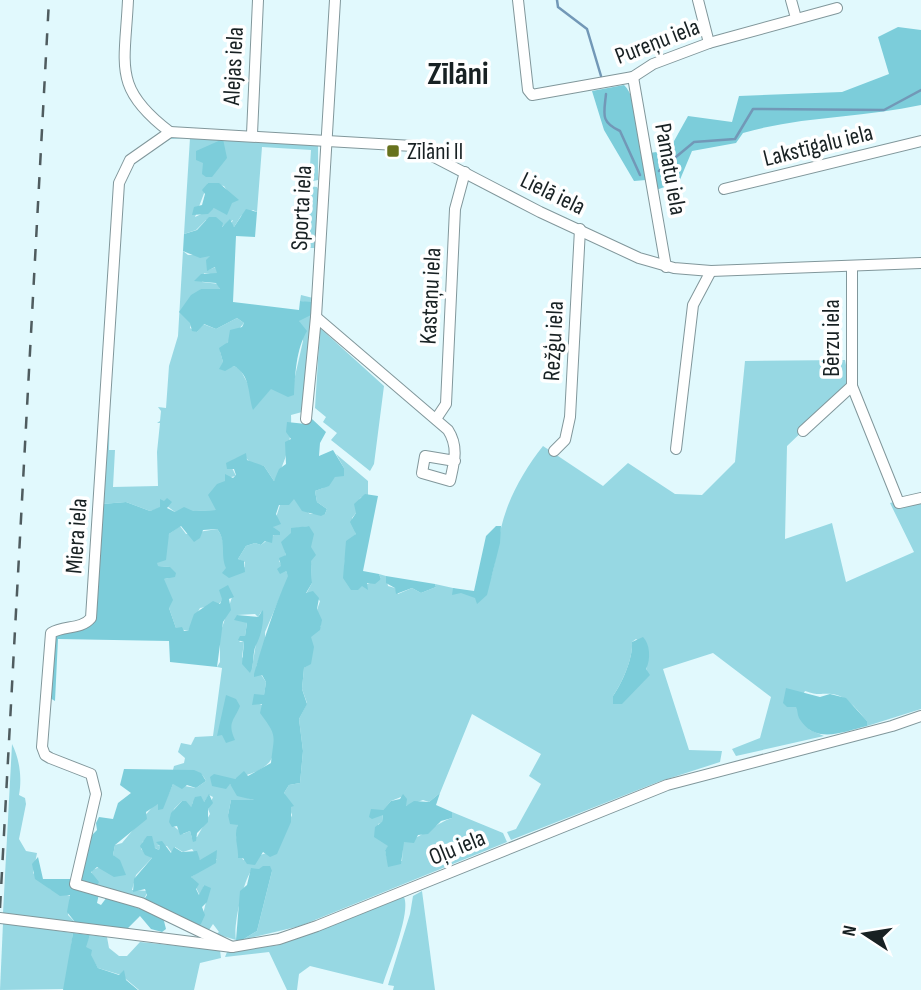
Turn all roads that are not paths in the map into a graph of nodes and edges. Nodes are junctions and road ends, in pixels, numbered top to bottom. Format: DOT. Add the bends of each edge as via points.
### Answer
graph roads {
  1 [pos="128,0"];
  2 [pos="258,0"];
  3 [pos="335,0"];
  4 [pos="518,0"];
  5 [pos="698,0"];
  6 [pos="791,0"];
  7 [pos="836,8"];
  8 [pos="796,18"];
  9 [pos="709,43"];
  10 [pos="634,77"];
  11 [pos="170,132"];
  12 [pos="252,134"];
  13 [pos="327,139"];
  14 [pos="921,141"];
  15 [pos="465,172"];
  16 [pos="724,189"];
  17 [pos="580,229"];
  18 [pos="921,263"];
  19 [pos="852,266"];
  20 [pos="666,267"];
  21 [pos="712,271"];
  22 [pos="316,317"];
  23 [pos="852,386"];
  24 [pos="306,419"];
  25 [pos="436,419"];
  26 [pos="803,431"];
  27 [pos="676,449"];
  28 [pos="554,451"];
  29 [pos="455,461"];
  30 [pos="921,498"];
  31 [pos="921,716"];
  32 [pos="0,918"];
  33 [pos="232,947"];
  1 -- 11 [label="street" via="127,87 144,111"];
  2 -- 12 [label="street, Alejas iela"];
  3 -- 13 [label="street, Sporta iela"];
  4 -- 10 [label="street, Pureņu iela" via="532,96"];
  5 -- 9 [label="street"];
  6 -- 8 [label="street"];
  7 -- 8 [label="street, Pureņu iela"];
  8 -- 9 [label="street, Pureņu iela"];
  9 -- 10 [label="street, Pureņu iela" via="653,64"];
  10 -- 20 [label="street, Pamatu iela"];
  11 -- 12 [label="street, Lielā iela"];
  11 -- 33 [label="street, Miera iela" via="130,160 119,183 91,618 51,633 42,747 45,755 91,774 96,794 75,884 141,903"];
  12 -- 13 [label="street, Lielā iela"];
  13 -- 15 [label="street, Lielā iela" via="421,148"];
  13 -- 22 [label="street, Sporta iela"];
  14 -- 16 [label="street, Lakstīgalu iela"];
  15 -- 17 [label="street, Lielā iela"];
  15 -- 25 [label="street, Kastaņu iela" via="455,209 446,404"];
  17 -- 20 [label="street, Lielā iela"];
  17 -- 28 [label="street, Režģu iela" via="570,417 565,440"];
  18 -- 19 [label="street, Lielā iela"];
  19 -- 21 [label="street, Lielā iela"];
  19 -- 23 [label="street, Bērzu iela"];
  20 -- 21 [label="street, Lielā iela"];
  21 -- 27 [label="street" via="693,305"];
  22 -- 24 [label="street, Sporta iela"];
  22 -- 25 [label="street"];
  23 -- 26 [label="street"];
  23 -- 30 [label="street, Bērzu iela" via="899,503"];
  25 -- 29 [label="street" via="453,440"];
  31 -- 33 [label="street, Oļu iela" via="667,785 317,926 279,939"];
  32 -- 33 [label="street, Oļu iela"];
}
